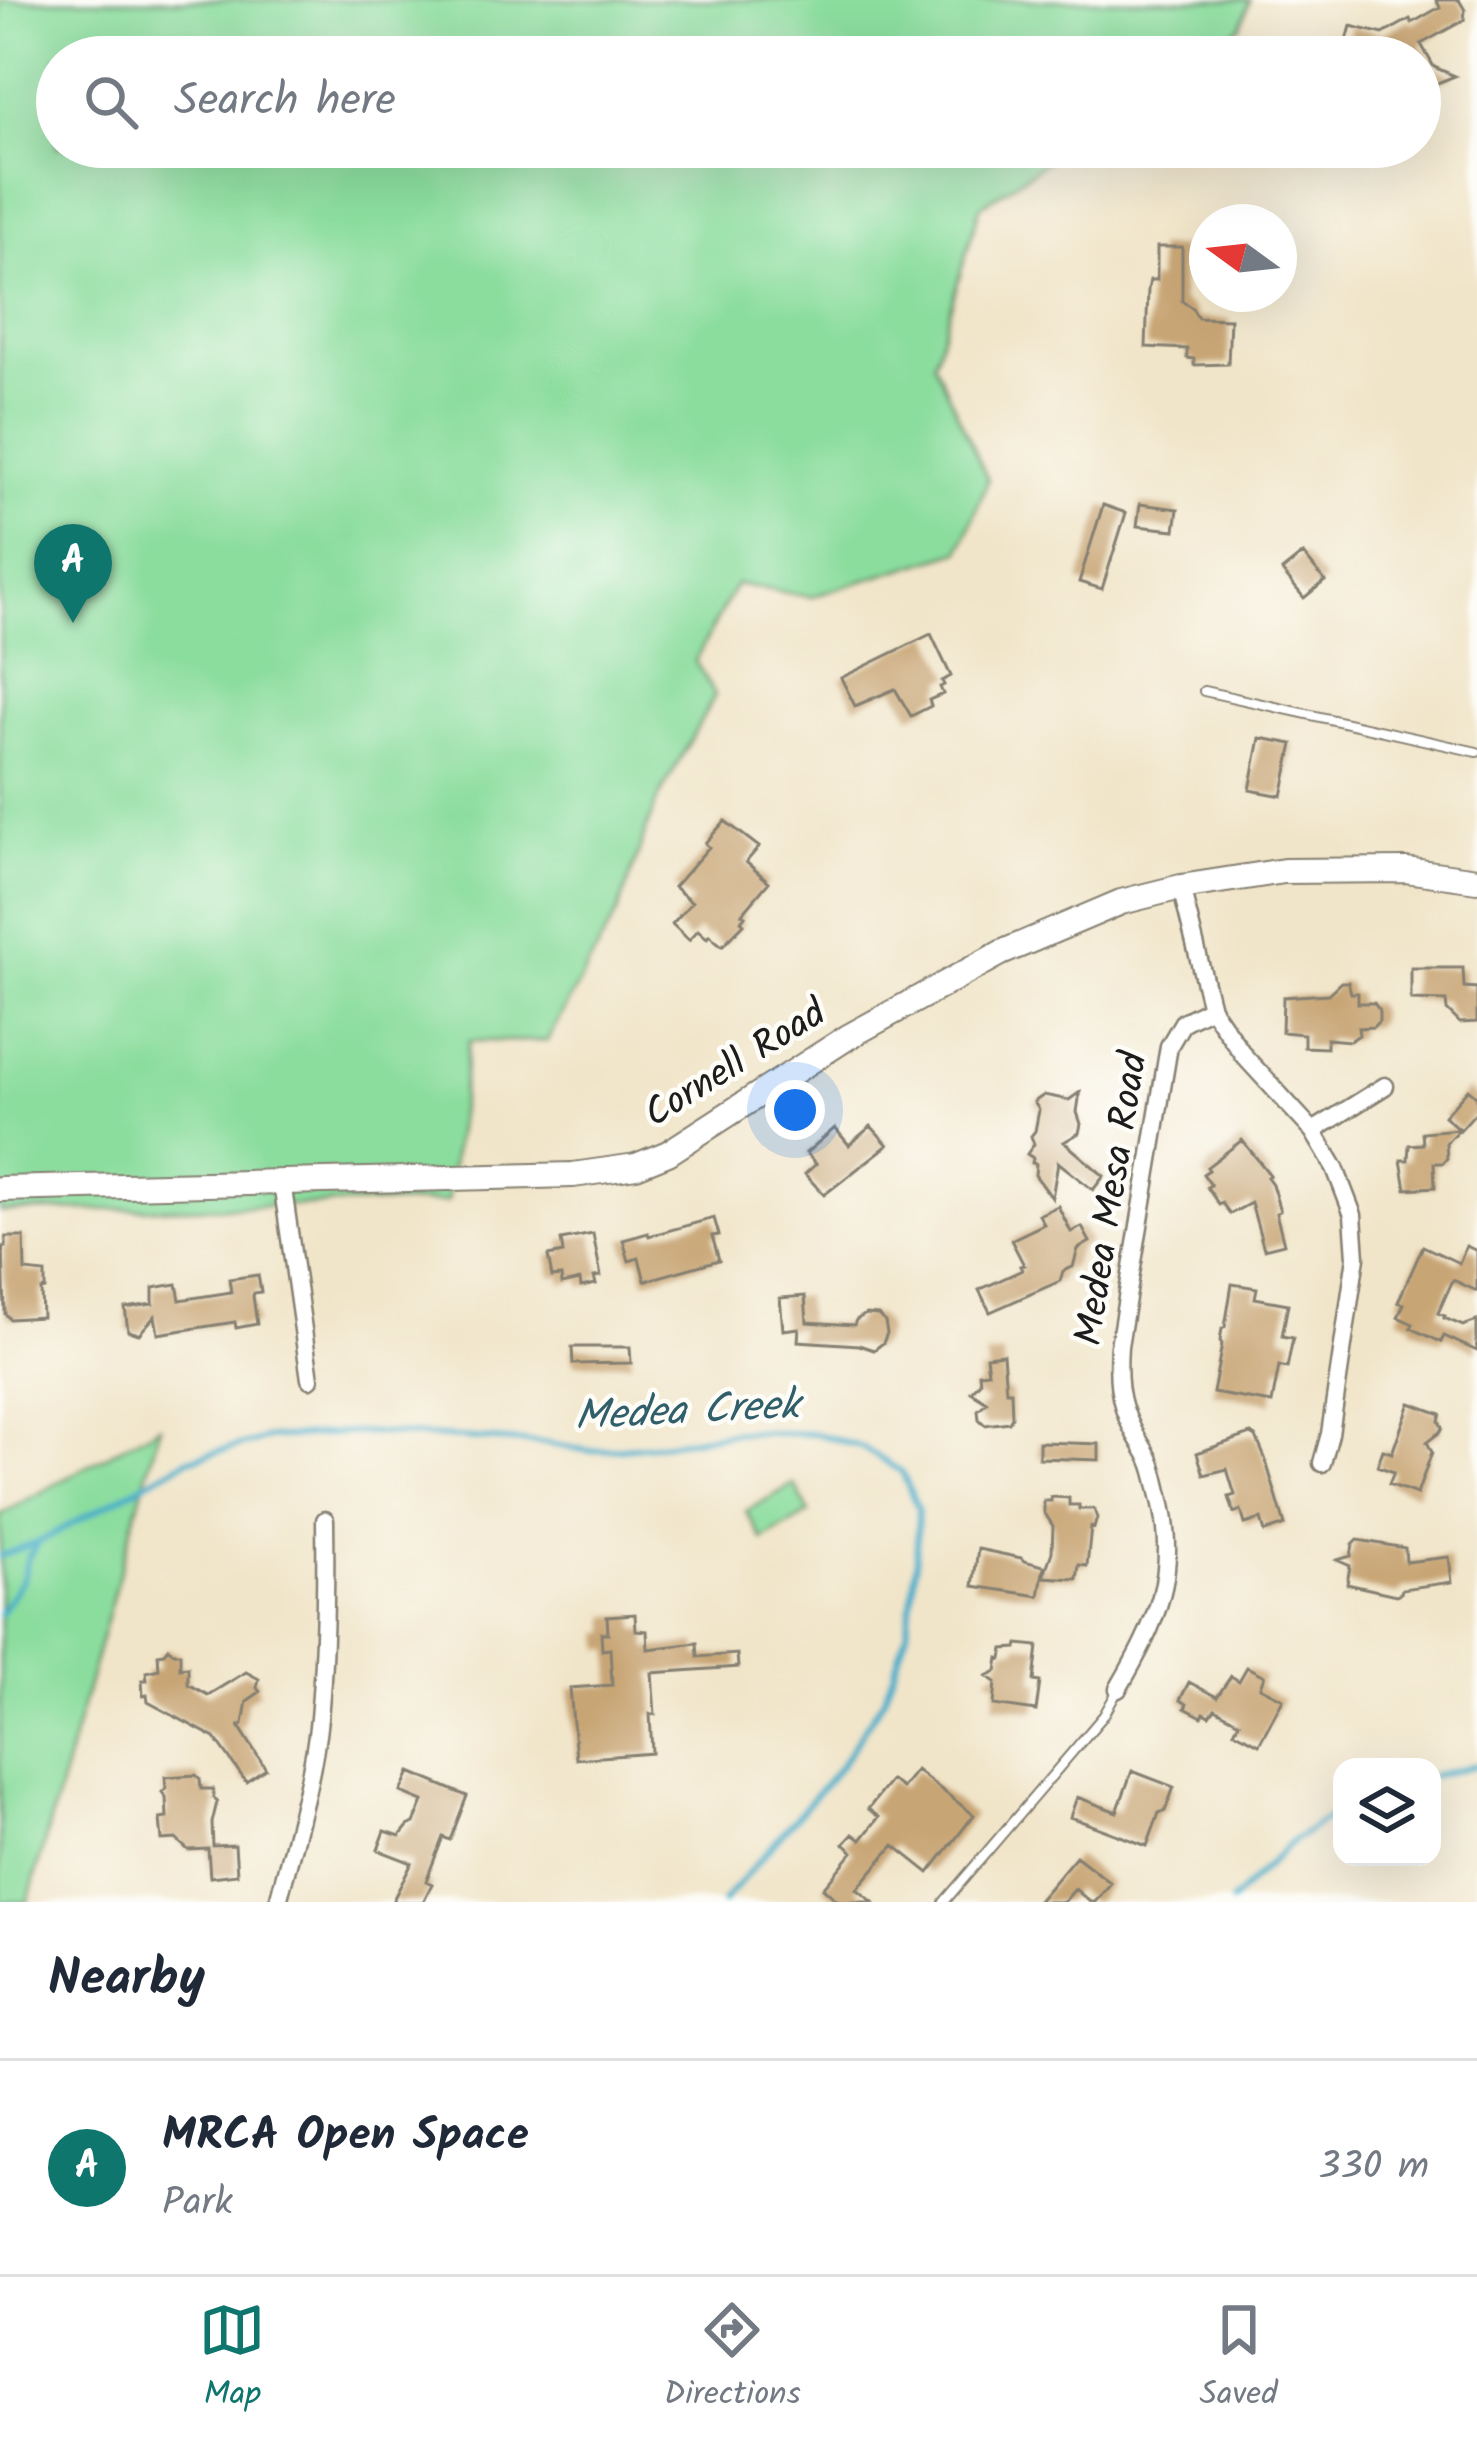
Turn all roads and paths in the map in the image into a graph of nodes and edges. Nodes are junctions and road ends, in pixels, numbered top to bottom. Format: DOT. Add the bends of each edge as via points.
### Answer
graph roads {
  1 [pos="1204,691"];
  2 [pos="1477,752"];
  3 [pos="1477,880"];
  4 [pos="1181,887"];
  5 [pos="1211,1008"];
  6 [pos="1385,1086"];
  7 [pos="1312,1131"];
  8 [pos="282,1182"];
  9 [pos="0,1189"];
  10 [pos="310,1379"];
  11 [pos="1322,1462"];
  12 [pos="325,1520"];
  13 [pos="1118,1689"];
  14 [pos="278,1902"];
  15 [pos="944,1902"];
  1 -- 2 [label="lane"];
  3 -- 4 [label="main road, Cornell Road" via="1345,868"];
  4 -- 5 [label="street"];
  4 -- 8 [label="main road, Cornell Road" via="1102,909 1001,953 636,1166 573,1175"];
  5 -- 7 [label="street"];
  5 -- 13 [label="street, Medea Mesa Road" via="1183,1022 1169,1046 1119,1346 1121,1401 1151,1462 1168,1560 1159,1609"];
  6 -- 7 [label="street"];
  7 -- 11 [label="street" via="1352,1215 1356,1258"];
  8 -- 9 [label="main road, Cornell Road"];
  8 -- 10 [label="street"];
  12 -- 14 [label="street" via="319,1721"];
  13 -- 15 [label="lane"];
}
